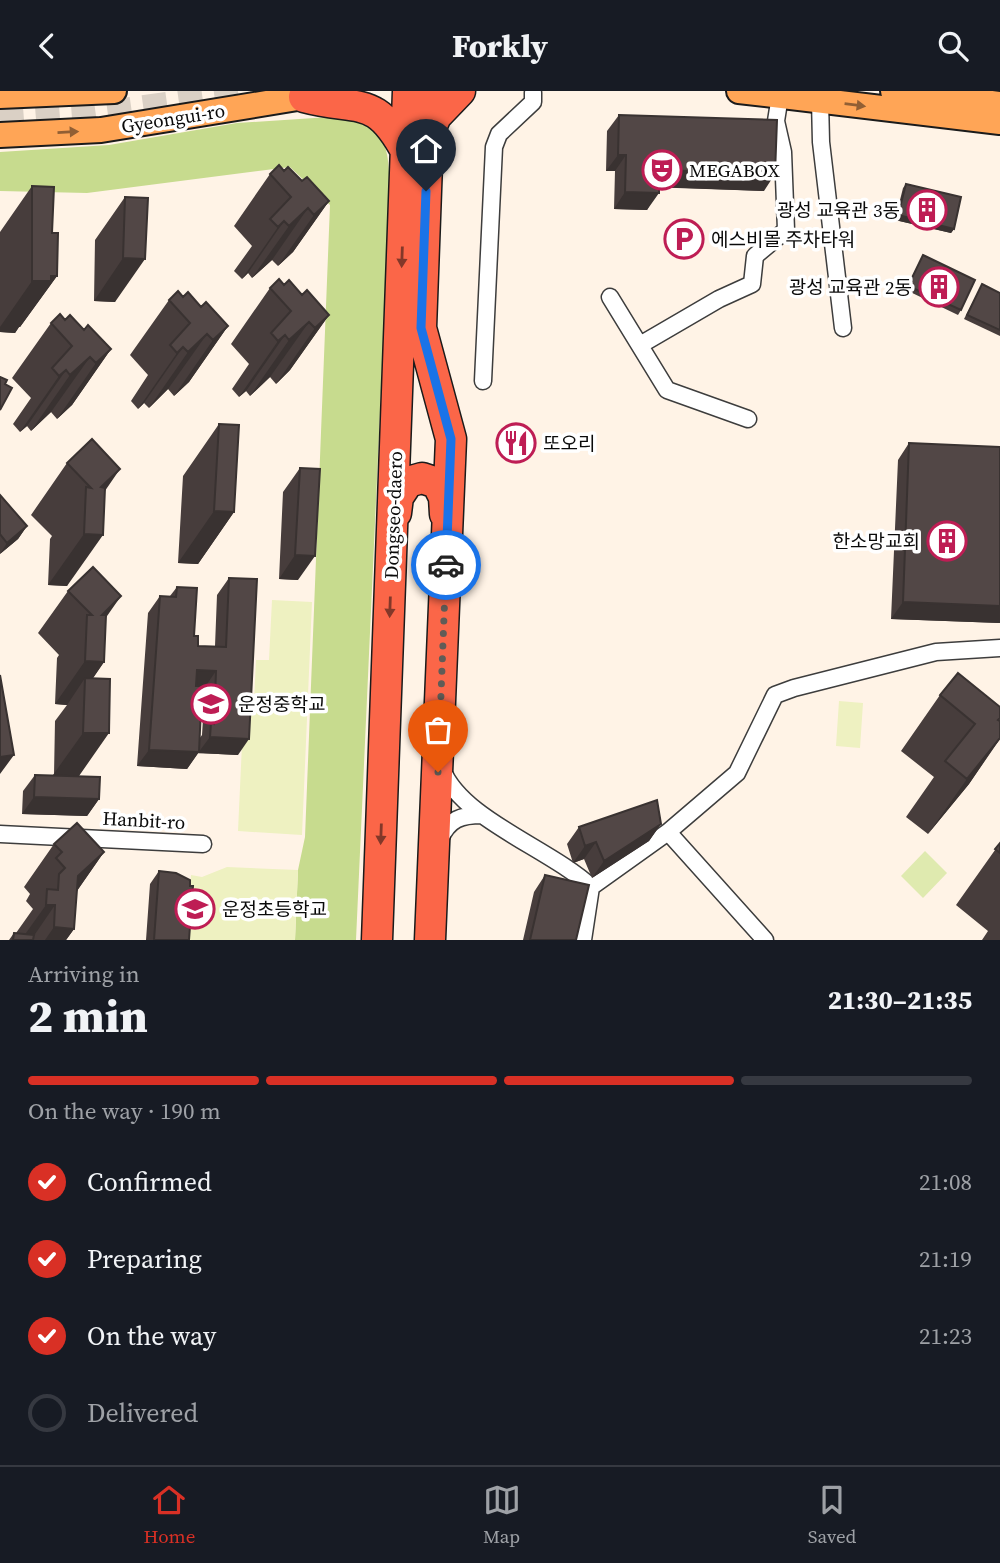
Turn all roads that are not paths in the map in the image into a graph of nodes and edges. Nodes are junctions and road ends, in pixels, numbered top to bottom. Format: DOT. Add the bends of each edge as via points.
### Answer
graph roads {
  1 [pos="114,91"];
  2 [pos="344,91"];
  3 [pos="408,91"];
  4 [pos="432,91"];
  5 [pos="460,91"];
  6 [pos="739,91"];
  7 [pos="893,91"];
  8 [pos="533,93"];
  9 [pos="0,96"];
  10 [pos="780,96"];
  11 [pos="304,97"];
  12 [pos="820,100"];
  13 [pos="1000,104"];
  14 [pos="1000,122"];
  15 [pos="0,135"];
  16 [pos="417,145"];
  17 [pos="610,297"];
  18 [pos="843,328"];
  19 [pos="640,345"];
  20 [pos="483,381"];
  21 [pos="748,419"];
  22 [pos="392,534"];
  23 [pos="447,538"];
  24 [pos="1000,648"];
  25 [pos="439,748"];
  26 [pos="482,815"];
  27 [pos="668,832"];
  28 [pos="0,834"];
  29 [pos="203,843"];
  30 [pos="433,871"];
  31 [pos="591,887"];
  32 [pos="377,940"];
  33 [pos="430,940"];
  34 [pos="583,940"];
  35 [pos="765,940"];
  1 -- 9 [label="main road, Gyeongui-ro"];
  2 -- 11 [label="main road, Gyeongui-ro"];
  3 -- 16 [label="highway, Dongseo-daero"];
  4 -- 16 [label="highway, Dongseo-daero"];
  5 -- 16 [label="highway"];
  6 -- 10 [label="main road"];
  7 -- 13 [label="main road"];
  8 -- 20 [label="street" via="533,102 499,134 494,147"];
  10 -- 12 [label="main road"];
  10 -- 19 [label="street" via="776,121 783,152 786,230 754,256 752,284"];
  15 -- 11 [label="main road, Gyeongui-ro, one-way" via="101,130"];
  11 -- 16 [label="highway" via="355,104 382,115"];
  12 -- 14 [label="main road, one-way"];
  12 -- 18 [label="street"];
  16 -- 22 [label="highway, Dongseo-daero, one-way"];
  16 -- 23 [label="highway, Dongseo-daero" via="421,328 451,439"];
  17 -- 19 [label="street"];
  19 -- 21 [label="street" via="667,390"];
  22 -- 23 [label="highway" via="398,497 408,482 422,478 437,483 444,497"];
  22 -- 32 [label="highway, Dongseo-daero, one-way"];
  23 -- 25 [label="highway, Dongseo-daero"];
  24 -- 27 [label="street" via="912,657 775,695 737,773"];
  25 -- 26 [label="street" via="451,789"];
  25 -- 30 [label="highway, Dongseo-daero"];
  26 -- 30 [label="street" via="464,815 444,829"];
  26 -- 31 [label="street" via="571,868"];
  27 -- 31 [label="street"];
  27 -- 35 [label="street"];
  28 -- 29 [label="street, Hanbit-ro"];
  30 -- 33 [label="highway, Dongseo-daero"];
  31 -- 34 [label="street"];
}
